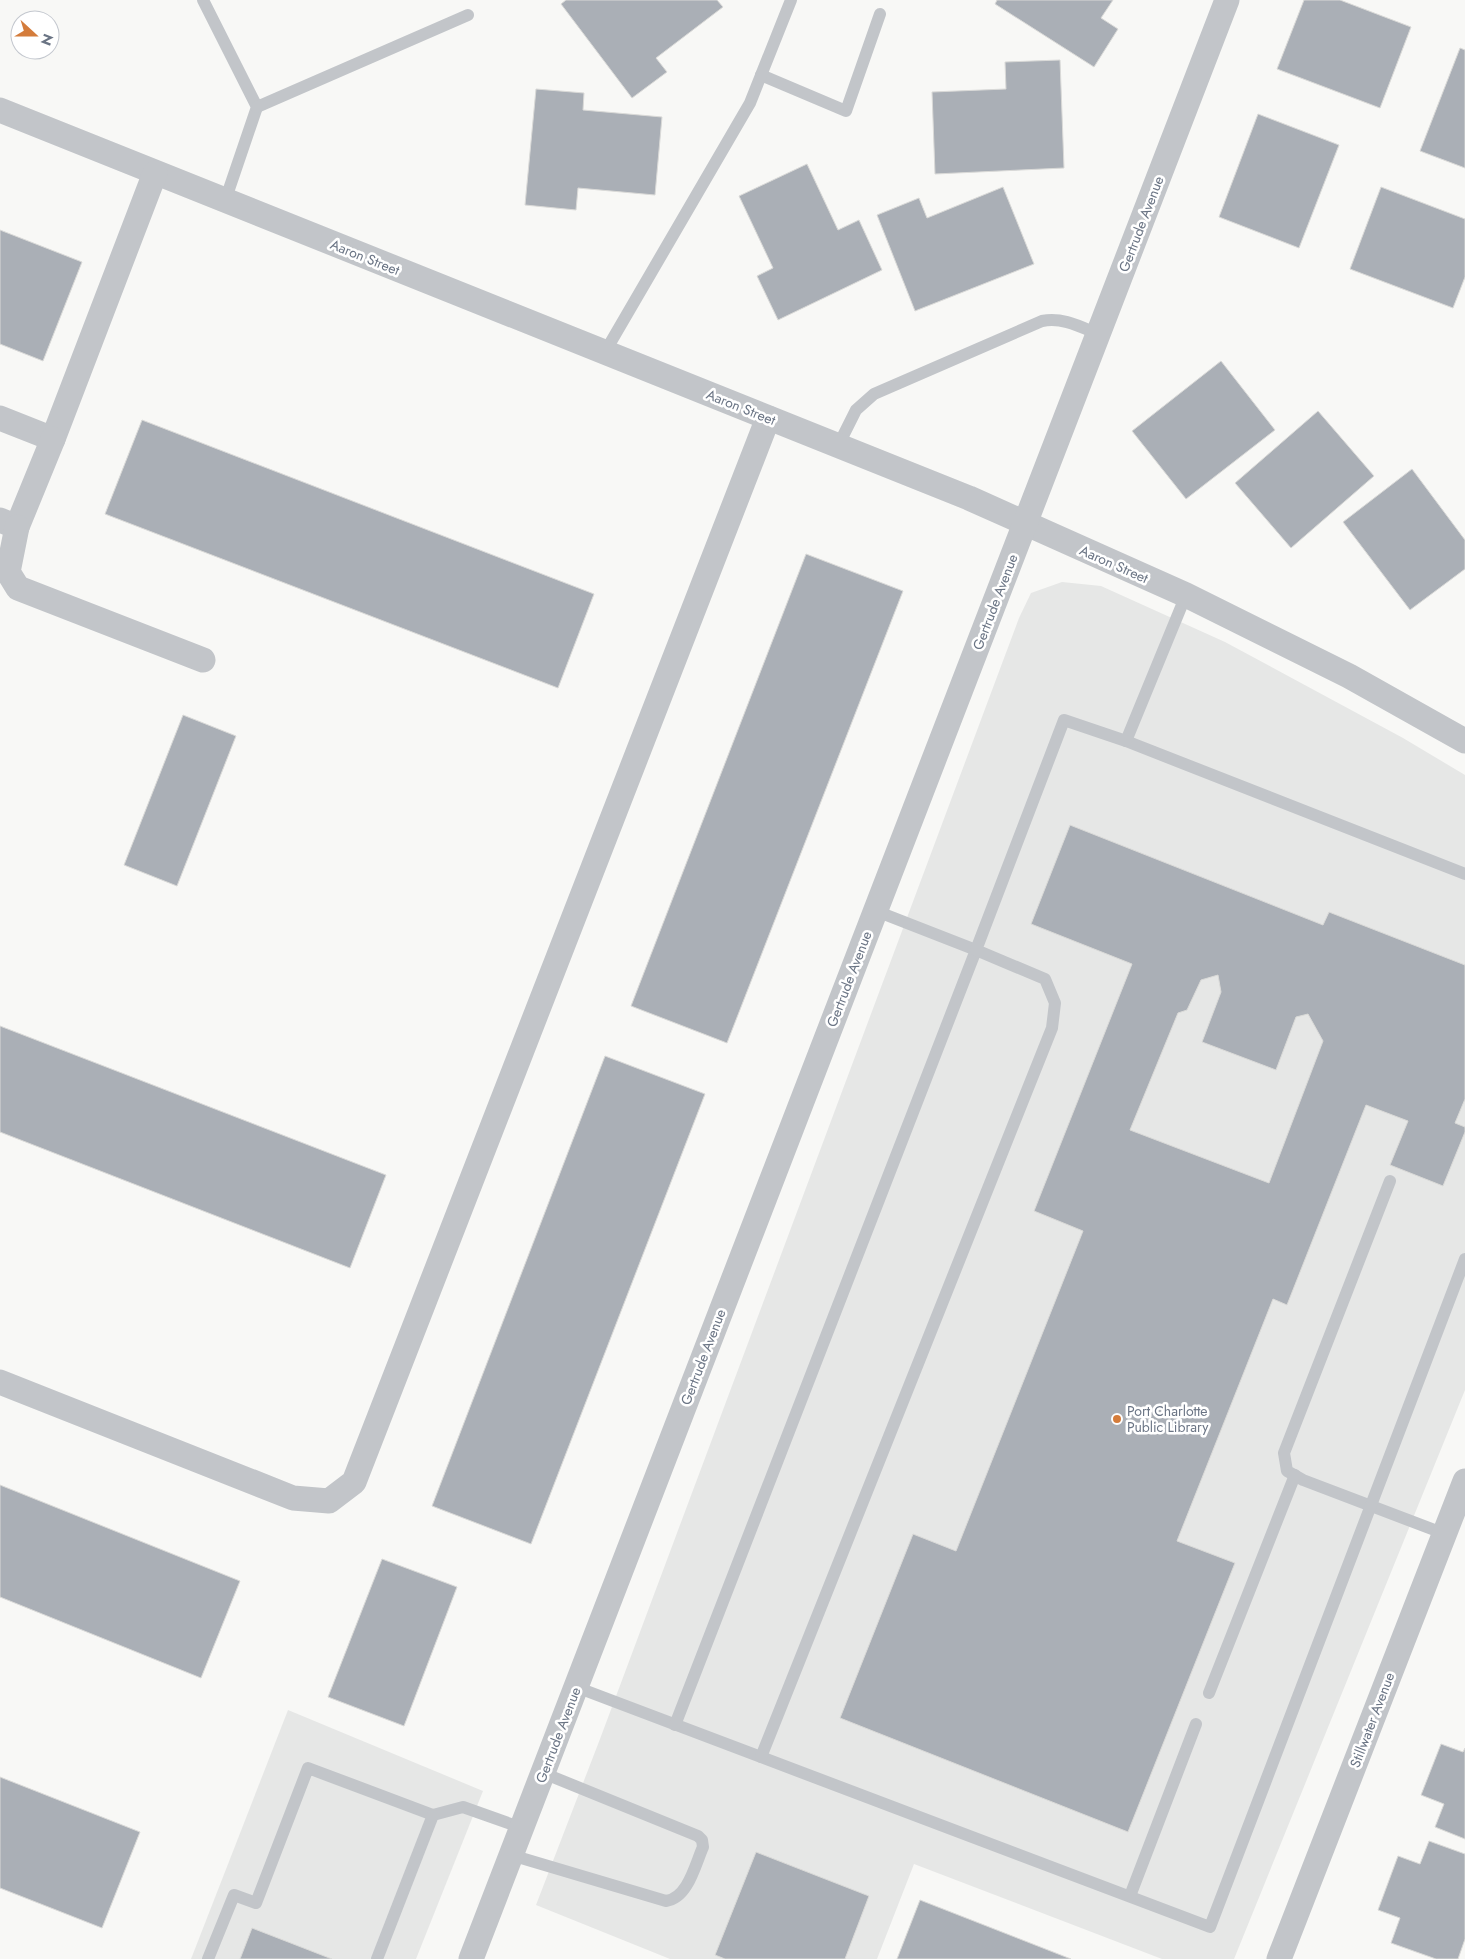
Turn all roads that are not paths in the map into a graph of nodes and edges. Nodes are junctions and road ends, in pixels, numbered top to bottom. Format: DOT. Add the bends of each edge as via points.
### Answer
graph roads {
  1 [pos="203,0"];
  2 [pos="791,0"];
  3 [pos="1227,0"];
  4 [pos="880,14"];
  5 [pos="468,15"];
  6 [pos="761,75"];
  7 [pos="257,107"];
  8 [pos="0,110"];
  9 [pos="155,173"];
  10 [pos="225,201"];
  11 [pos="1098,334"];
  12 [pos="605,352"];
  13 [pos="0,418"];
  14 [pos="768,418"];
  15 [pos="53,439"];
  16 [pos="838,446"];
  17 [pos="1025,522"];
  18 [pos="8,523"];
  19 [pos="1186,595"];
  20 [pos="203,660"];
  21 [pos="1126,741"];
  22 [pos="1465,741"];
  23 [pos="1465,874"];
  24 [pos="876,911"];
  25 [pos="976,950"];
  26 [pos="1390,1181"];
  27 [pos="1465,1259"];
  28 [pos="0,1382"];
  29 [pos="1295,1475"];
  30 [pos="1465,1481"];
  31 [pos="1371,1505"];
  32 [pos="1445,1534"];
  33 [pos="576,1687"];
  34 [pos="1209,1693"];
  35 [pos="1196,1724"];
  36 [pos="675,1725"];
  37 [pos="761,1757"];
  38 [pos="543,1774"];
  39 [pos="433,1815"];
  40 [pos="522,1828"];
  41 [pos="511,1855"];
  42 [pos="1130,1896"];
  43 [pos="208,1959"];
  44 [pos="377,1959"];
  45 [pos="471,1959"];
  46 [pos="1279,1959"];
  1 -- 7 [label="lane"];
  2 -- 6 [label="lane"];
  3 -- 11 [label="street, Gertrude Avenue"];
  4 -- 6 [label="lane" via="846,111"];
  5 -- 7 [label="lane"];
  6 -- 12 [label="lane" via="750,103"];
  7 -- 10 [label="lane"];
  8 -- 9 [label="street, Aaron Street"];
  9 -- 10 [label="street, Aaron Street"];
  9 -- 15 [label="street"];
  10 -- 12 [label="street, Aaron Street"];
  11 -- 16 [label="lane" via="1053,319 1024,328 874,394 856,410"];
  11 -- 17 [label="street, Gertrude Avenue"];
  12 -- 14 [label="street, Aaron Street"];
  13 -- 15 [label="street"];
  14 -- 16 [label="street, Aaron Street"];
  14 -- 28 [label="street" via="354,1482 329,1501 293,1498"];
  15 -- 18 [label="street"];
  16 -- 17 [label="street, Aaron Street"];
  17 -- 19 [label="street, Aaron Street"];
  17 -- 24 [label="street, Gertrude Avenue"];
  18 -- 20 [label="street" via="8,572 18,588"];
  19 -- 21 [label="lane"];
  19 -- 22 [label="street, Aaron Street" via="1349,676"];
  21 -- 23 [label="lane"];
  21 -- 25 [label="lane" via="1064,720"];
  24 -- 25 [label="lane"];
  24 -- 33 [label="street, Gertrude Avenue"];
  25 -- 36 [label="lane"];
  25 -- 37 [label="lane" via="1045,980 1055,1003 1052,1028"];
  26 -- 29 [label="lane" via="1284,1453 1287,1471"];
  27 -- 31 [label="lane"];
  29 -- 31 [label="lane"];
  29 -- 34 [label="lane"];
  30 -- 32 [label="street, Stillwater Avenue"];
  31 -- 32 [label="lane"];
  31 -- 42 [label="lane" via="1210,1926"];
  32 -- 46 [label="street, Stillwater Avenue"];
  33 -- 36 [label="lane"];
  33 -- 38 [label="street, Gertrude Avenue"];
  35 -- 42 [label="lane"];
  36 -- 37 [label="lane"];
  37 -- 42 [label="lane"];
  38 -- 40 [label="street, Gertrude Avenue"];
  38 -- 41 [label="lane" via="698,1836 703,1847 685,1888 673,1900 666,1901"];
  39 -- 40 [label="lane" via="463,1808"];
  39 -- 43 [label="lane" via="308,1768 256,1903 234,1894"];
  39 -- 44 [label="lane"];
  40 -- 41 [label="street, Gertrude Avenue"];
  41 -- 45 [label="street, Gertrude Avenue"];
}
